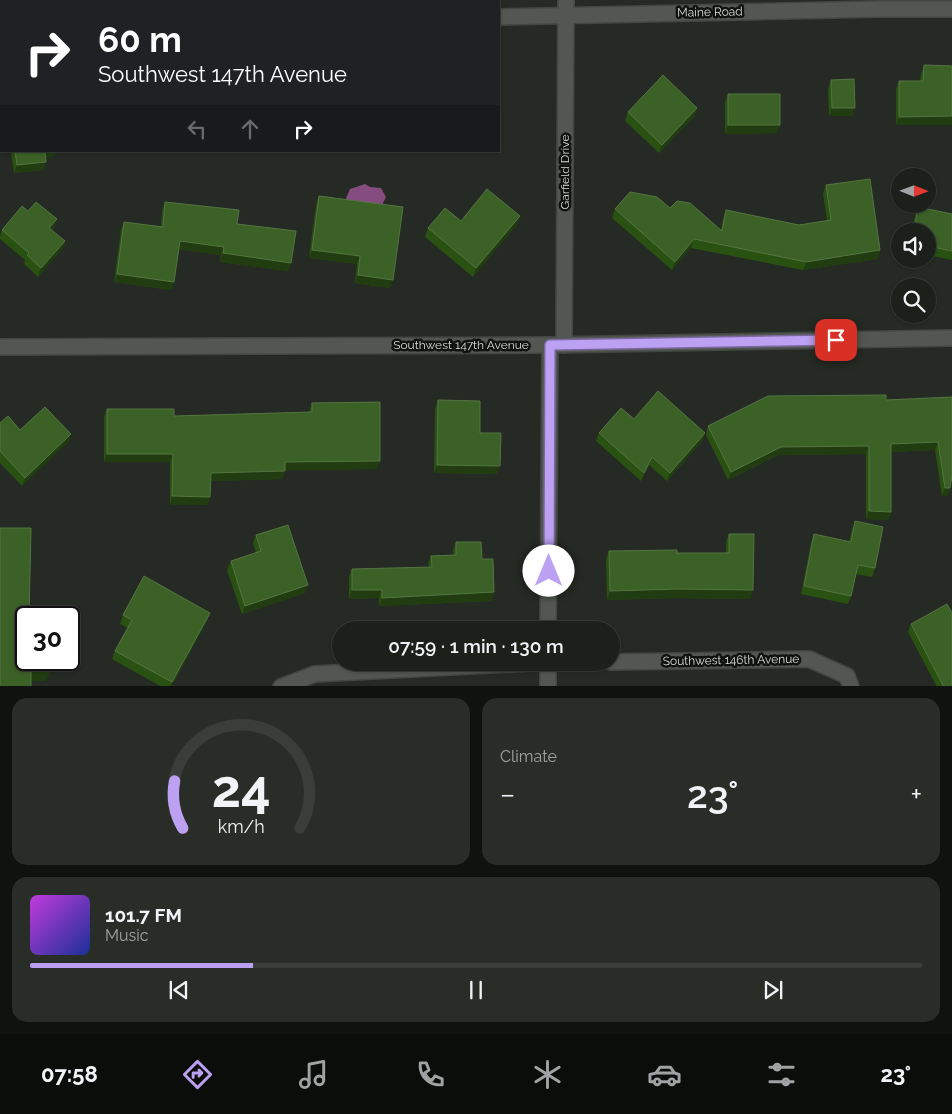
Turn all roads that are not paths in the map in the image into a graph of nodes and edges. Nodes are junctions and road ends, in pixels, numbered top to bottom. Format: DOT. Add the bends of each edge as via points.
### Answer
graph roads {
  1 [pos="879,4"];
  2 [pos="566,8"];
  3 [pos="952,9"];
  4 [pos="500,17"];
  5 [pos="952,338"];
  6 [pos="557,345"];
  7 [pos="0,347"];
  8 [pos="548,621"];
  9 [pos="620,662"];
  10 [pos="374,671"];
  11 [pos="549,671"];
  12 [pos="849,682"];
  13 [pos="281,686"];
  14 [pos="548,686"];
  1 -- 2 [label="street, Maine Road"];
  1 -- 3 [label="street, Maine Road"];
  2 -- 4 [label="street, Maine Road"];
  2 -- 6 [label="street, Garfield Drive"];
  5 -- 6 [label="street, Southwest 147th Avenue"];
  6 -- 7 [label="street, Southwest 147th Avenue"];
  6 -- 8 [label="street, Garfield Drive"];
  9 -- 12 [label="street, Southwest 146th Avenue" via="809,659"];
  10 -- 13 [label="street" via="315,674"];
  11 -- 14 [label="street"];
}
